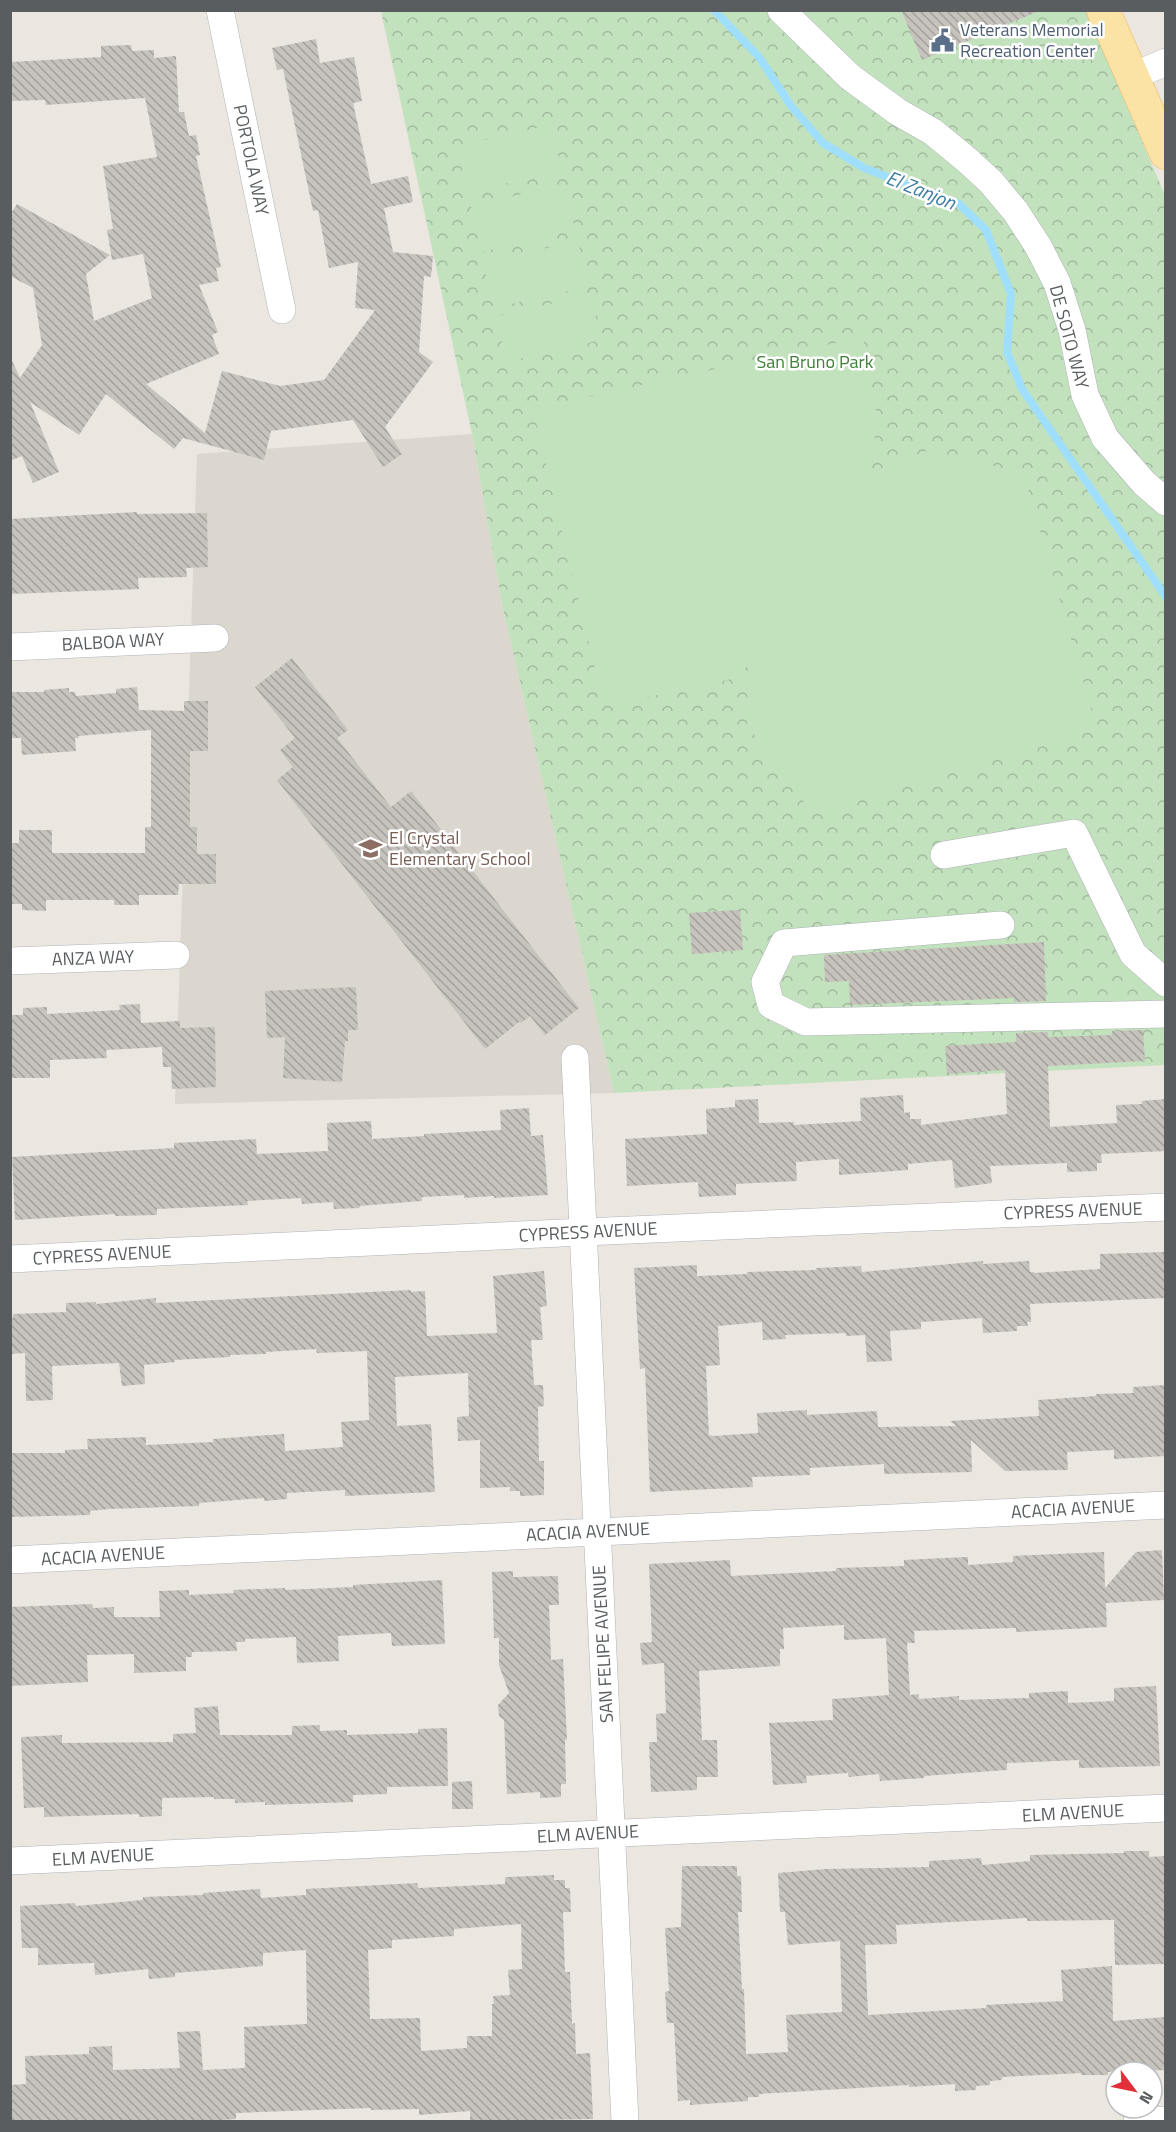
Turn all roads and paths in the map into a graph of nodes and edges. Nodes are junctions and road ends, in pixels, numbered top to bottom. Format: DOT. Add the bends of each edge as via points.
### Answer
graph roads {
  1 [pos="220,10"];
  2 [pos="781,10"];
  3 [pos="1103,10"];
  4 [pos="1166,62"];
  5 [pos="1131,77"];
  6 [pos="1166,153"];
  7 [pos="282,310"];
  8 [pos="1166,502"];
  9 [pos="215,638"];
  10 [pos="10,647"];
  11 [pos="944,855"];
  12 [pos="1001,925"];
  13 [pos="176,955"];
  14 [pos="10,961"];
  15 [pos="1166,983"];
  16 [pos="1166,1014"];
  17 [pos="575,1058"];
  18 [pos="1166,1207"];
  19 [pos="584,1232"];
  20 [pos="10,1259"];
  21 [pos="1166,1505"];
  22 [pos="597,1532"];
  23 [pos="10,1560"];
  24 [pos="1166,1808"];
  25 [pos="611,1833"];
  26 [pos="10,1862"];
  27 [pos="1166,2120"];
  28 [pos="625,2121"];
  29 [pos="1137,2121"];
  1 -- 7 [label="street, PORTOLA WAY"];
  2 -- 8 [label="street, DE SOTO WAY" via="850,77 968,160 1016,212 1057,284 1072,330 1085,395 1105,438"];
  3 -- 5 [label="main road"];
  4 -- 5 [label="street"];
  5 -- 6 [label="main road"];
  9 -- 10 [label="street, BALBOA WAY"];
  11 -- 15 [label="street" via="1074,833 1133,954"];
  12 -- 16 [label="street" via="784,943 765,982 771,1005 806,1022"];
  13 -- 14 [label="street, ANZA WAY"];
  17 -- 19 [label="street, SAN FELIPE AVENUE"];
  18 -- 19 [label="street, CYPRESS AVENUE"];
  19 -- 20 [label="street, CYPRESS AVENUE"];
  19 -- 22 [label="street, SAN FELIPE AVENUE"];
  21 -- 22 [label="street, ACACIA AVENUE"];
  22 -- 23 [label="street, ACACIA AVENUE"];
  22 -- 25 [label="street, SAN FELIPE AVENUE"];
  24 -- 25 [label="street, ELM AVENUE"];
  25 -- 26 [label="street, ELM AVENUE"];
  25 -- 28 [label="street, SAN FELIPE AVENUE"];
  27 -- 29 [label="street"];
}
